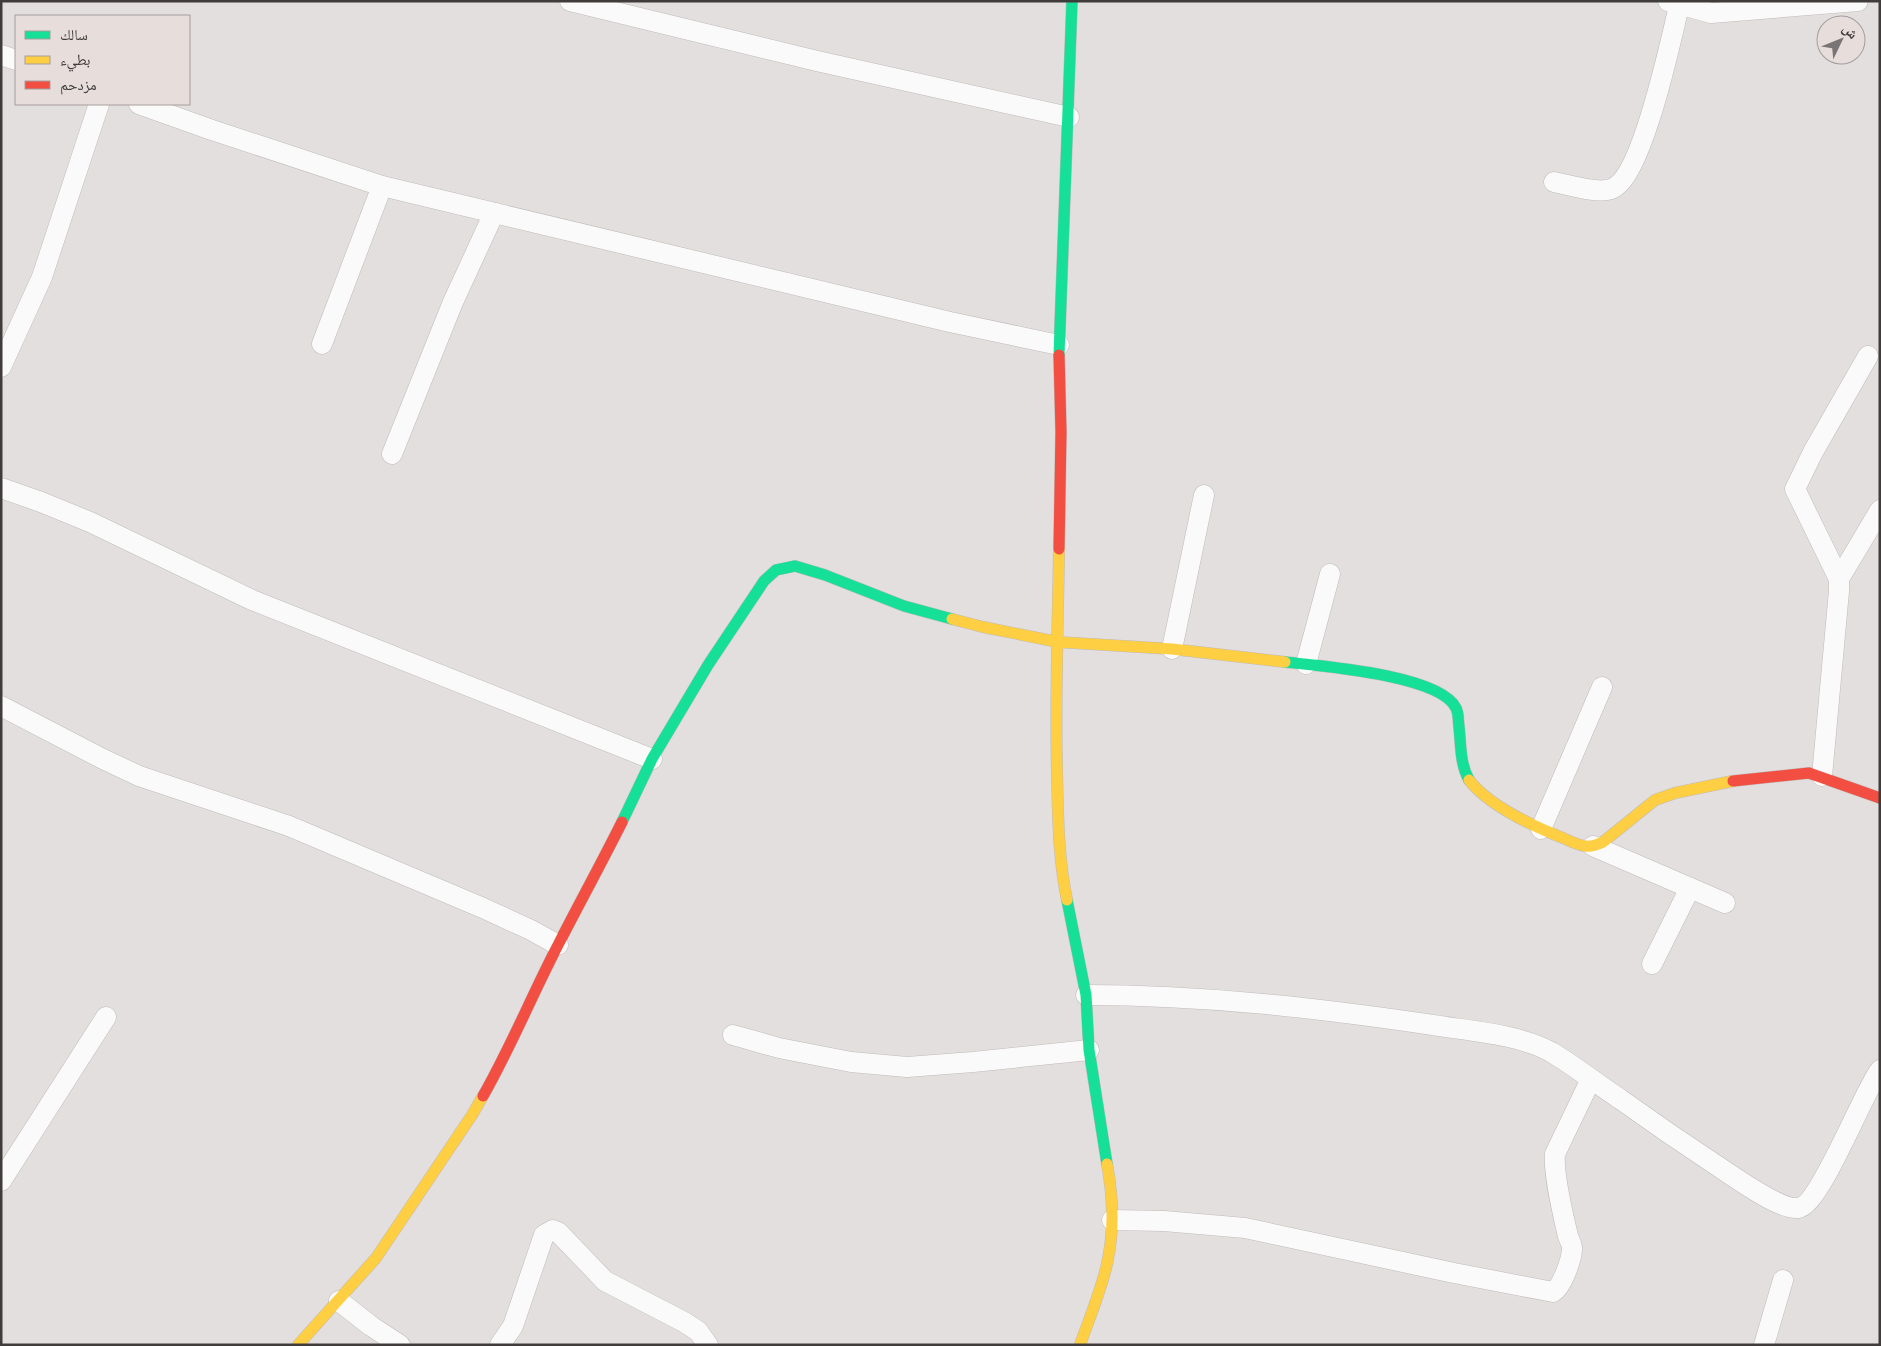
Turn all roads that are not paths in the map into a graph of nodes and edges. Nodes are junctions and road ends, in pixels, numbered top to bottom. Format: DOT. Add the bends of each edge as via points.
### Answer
graph roads {
  1 [pos="570,1"];
  2 [pos="1858,1"];
  3 [pos="1070,2"];
  4 [pos="1674,3"];
  5 [pos="1,55"];
  6 [pos="15,60"];
  7 [pos="99,105"];
  8 [pos="142,105"];
  9 [pos="1069,117"];
  10 [pos="1554,182"];
  11 [pos="382,186"];
  12 [pos="494,212"];
  13 [pos="322,344"];
  14 [pos="1059,345"];
  15 [pos="1868,356"];
  16 [pos="1,367"];
  17 [pos="392,454"];
  18 [pos="1,488"];
  19 [pos="1204,495"];
  20 [pos="1880,510"];
  21 [pos="1330,574"];
  22 [pos="1839,579"];
  23 [pos="1058,642"];
  24 [pos="1172,649"];
  25 [pos="1306,664"];
  26 [pos="1602,686"];
  27 [pos="1,706"];
  28 [pos="652,759"];
  29 [pos="1822,776"];
  30 [pos="1880,798"];
  31 [pos="1542,828"];
  32 [pos="1593,846"];
  33 [pos="1690,888"];
  34 [pos="1725,903"];
  35 [pos="558,945"];
  36 [pos="1652,964"];
  37 [pos="1086,995"];
  38 [pos="106,1017"];
  39 [pos="732,1035"];
  40 [pos="1089,1050"];
  41 [pos="1880,1070"];
  42 [pos="1591,1079"];
  43 [pos="1,1181"];
  44 [pos="1112,1220"];
  45 [pos="1784,1280"];
  46 [pos="339,1301"];
  47 [pos="298,1345"];
  48 [pos="400,1345"];
  49 [pos="500,1345"];
  50 [pos="708,1345"];
  51 [pos="1080,1345"];
  52 [pos="1764,1345"];
  1 -- 9 [label="street"];
  2 -- 4 [label="street" via="1711,13"];
  3 -- 9 [label="street"];
  4 -- 10 [label="street" via="1644,138 1620,183 1604,191"];
  5 -- 6 [label="street"];
  7 -- 16 [label="street" via="42,278"];
  8 -- 11 [label="street"];
  9 -- 14 [label="street"];
  11 -- 12 [label="street"];
  11 -- 13 [label="street"];
  12 -- 14 [label="street" via="932,318"];
  12 -- 17 [label="street" via="453,302"];
  14 -- 23 [label="street"];
  15 -- 22 [label="street" via="1795,489"];
  18 -- 28 [label="street" via="90,522 252,600"];
  19 -- 24 [label="street"];
  20 -- 22 [label="street"];
  21 -- 25 [label="street"];
  22 -- 29 [label="street"];
  23 -- 24 [label="street"];
  23 -- 28 [label="street" via="904,606 825,575 794,566 785,567 764,581"];
  23 -- 37 [label="street" via="1058,831 1063,880"];
  24 -- 25 [label="street"];
  25 -- 31 [label="street" via="1384,675 1444,694 1458,710 1462,759 1470,781 1499,805"];
  26 -- 31 [label="street"];
  27 -- 35 [label="street" via="139,776 289,826 483,908"];
  28 -- 35 [label="street" via="593,882"];
  29 -- 30 [label="street"];
  29 -- 32 [label="street" via="1809,773 1782,775 1731,781 1675,793 1655,800 1618,831"];
  31 -- 32 [label="street" via="1570,842"];
  32 -- 33 [label="street"];
  33 -- 34 [label="street"];
  33 -- 36 [label="street"];
  35 -- 46 [label="street" via="501,1064 472,1115 376,1258"];
  37 -- 40 [label="street"];
  37 -- 42 [label="street" via="1222,999 1348,1012 1470,1031 1533,1044"];
  38 -- 43 [label="street"];
  39 -- 40 [label="street" via="852,1062 907,1067"];
  40 -- 44 [label="street" via="1110,1180"];
  41 -- 42 [label="street" via="1820,1187 1799,1208 1789,1207 1743,1183"];
  42 -- 44 [label="street" via="1555,1154 1554,1163 1572,1250 1559,1288 1553,1292 1246,1228"];
  44 -- 51 [label="street" via="1107,1264"];
  45 -- 52 [label="street"];
  46 -- 47 [label="street"];
  46 -- 48 [label="street"];
  49 -- 50 [label="street" via="513,1326 544,1235 553,1230 605,1281 684,1322 698,1331"];
}
